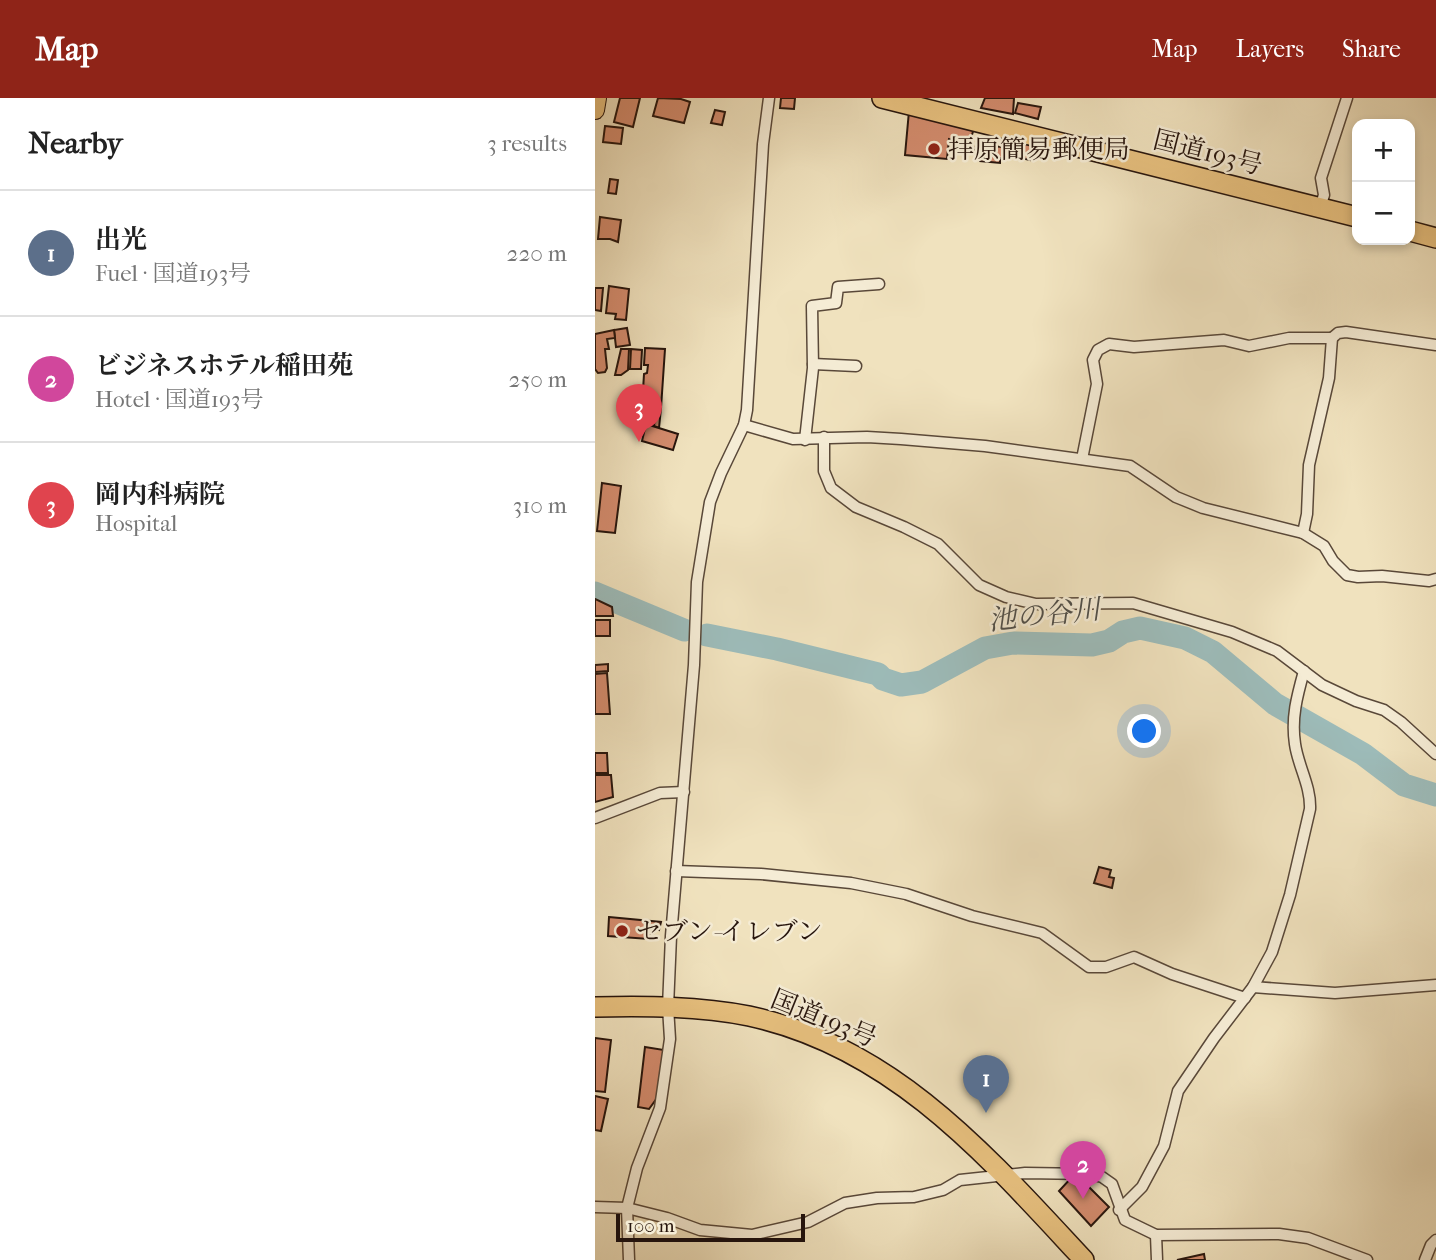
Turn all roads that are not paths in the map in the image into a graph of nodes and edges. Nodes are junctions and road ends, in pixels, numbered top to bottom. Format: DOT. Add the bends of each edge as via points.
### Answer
graph roads {
  1 [pos="597,98"];
  2 [pos="769,98"];
  3 [pos="882,98"];
  4 [pos="1346,98"];
  5 [pos="595,110"];
  6 [pos="1320,207"];
  7 [pos="1352,216"];
  8 [pos="1415,232"];
  9 [pos="1436,238"];
  10 [pos="879,284"];
  11 [pos="1332,338"];
  12 [pos="1436,345"];
  13 [pos="813,363"];
  14 [pos="856,366"];
  15 [pos="744,425"];
  16 [pos="824,438"];
  17 [pos="805,440"];
  18 [pos="1082,458"];
  19 [pos="1303,533"];
  20 [pos="1436,579"];
  21 [pos="1304,671"];
  22 [pos="1436,754"];
  23 [pos="684,792"];
  24 [pos="595,818"];
  25 [pos="676,871"];
  26 [pos="1436,985"];
  27 [pos="1253,987"];
  28 [pos="1245,998"];
  29 [pos="595,1007"];
  30 [pos="669,1007"];
  31 [pos="1006,1176"];
  32 [pos="595,1207"];
  33 [pos="628,1208"];
  34 [pos="1119,1210"];
  35 [pos="1156,1236"];
  36 [pos="1436,1240"];
  37 [pos="629,1260"];
  38 [pos="1084,1260"];
  39 [pos="1157,1260"];
  40 [pos="1367,1260"];
  41 [pos="1425,1260"];
  1 -- 5 [label="main road"];
  2 -- 15 [label="street"];
  3 -- 6 [label="highway, 国道193号"];
  4 -- 6 [label="street" via="1321,177 1324,195"];
  6 -- 7 [label="highway, 国道193号"];
  8 -- 9 [label="highway"];
  10 -- 13 [label="street" via="838,287 836,303 812,306"];
  11 -- 12 [label="street" via="1346,332"];
  11 -- 18 [label="street" via="1289,338 1248,346 1224,340 1134,347 1109,344 1098,350 1093,360 1097,384"];
  11 -- 19 [label="street" via="1329,378 1309,465"];
  13 -- 14 [label="street"];
  13 -- 17 [label="street"];
  15 -- 17 [label="street"];
  15 -- 23 [label="street" via="710,502 702,550"];
  16 -- 17 [label="street"];
  16 -- 18 [label="street" via="901,439"];
  16 -- 21 [label="street" via="824,471 831,488 856,507 938,544 979,585 1036,604 1133,603 1232,632 1277,650"];
  18 -- 19 [label="street" via="1130,466 1176,497 1203,508"];
  19 -- 20 [label="street" via="1324,546 1347,575"];
  21 -- 22 [label="street" via="1322,685 1384,710"];
  21 -- 27 [label="street" via="1294,714 1295,746 1310,809 1272,952"];
  23 -- 24 [label="street" via="660,793"];
  23 -- 25 [label="street"];
  25 -- 28 [label="street" via="851,883 906,894 1042,933 1089,967 1106,967 1134,957"];
  25 -- 30 [label="street"];
  26 -- 27 [label="street" via="1335,993"];
  27 -- 28 [label="street"];
  28 -- 34 [label="street" via="1178,1091 1164,1146 1142,1187"];
  29 -- 30 [label="highway, 国道193号"];
  30 -- 31 [label="highway, 国道193号" via="751,1017 853,1054 941,1114"];
  30 -- 33 [label="street" via="670,1039 660,1108 637,1168"];
  31 -- 33 [label="street" via="960,1180 943,1190 913,1197 845,1203 808,1222 752,1235 700,1230"];
  31 -- 34 [label="street" via="1102,1177 1112,1184"];
  31 -- 38 [label="highway, 国道193号"];
  32 -- 33 [label="street"];
  33 -- 37 [label="street"];
  34 -- 35 [label="street" via="1125,1220"];
  35 -- 39 [label="street"];
  35 -- 40 [label="street" via="1279,1234 1308,1238"];
  36 -- 41 [label="street"];
}
